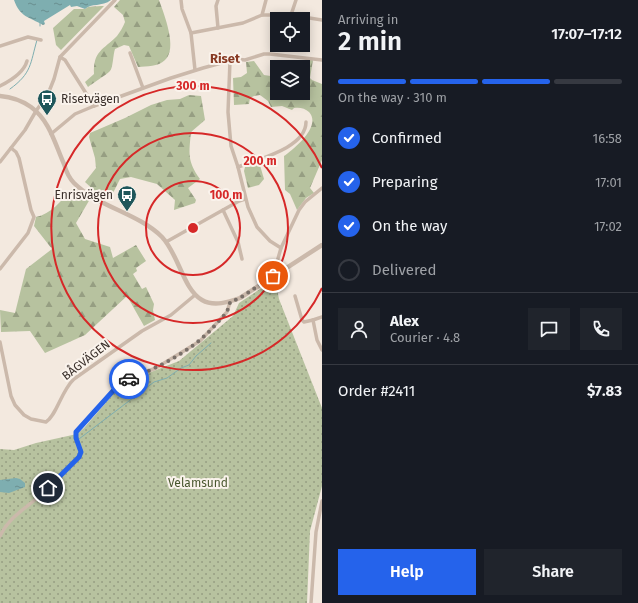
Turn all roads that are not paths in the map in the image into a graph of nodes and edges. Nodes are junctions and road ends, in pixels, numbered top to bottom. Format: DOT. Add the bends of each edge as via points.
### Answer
graph roads {
  1 [pos="115,0"];
  2 [pos="181,0"];
  3 [pos="218,0"];
  4 [pos="266,0"];
  5 [pos="296,0"];
  6 [pos="292,12"];
  7 [pos="262,14"];
  8 [pos="270,14"];
  9 [pos="310,18"];
  10 [pos="322,20"];
  11 [pos="218,28"];
  12 [pos="191,33"];
  13 [pos="41,40"];
  14 [pos="0,46"];
  15 [pos="130,52"];
  16 [pos="60,57"];
  17 [pos="322,60"];
  18 [pos="27,61"];
  19 [pos="230,61"];
  20 [pos="195,70"];
  21 [pos="0,86"];
  22 [pos="143,88"];
  23 [pos="0,96"];
  24 [pos="94,106"];
  25 [pos="36,111"];
  26 [pos="306,122"];
  27 [pos="51,134"];
  28 [pos="11,148"];
  29 [pos="0,162"];
  30 [pos="238,166"];
  31 [pos="322,188"];
  32 [pos="245,198"];
  33 [pos="223,210"];
  34 [pos="166,242"];
  35 [pos="322,245"];
  36 [pos="281,248"];
  37 [pos="242,259"];
  38 [pos="0,269"];
  39 [pos="273,276"];
  40 [pos="195,295"];
  41 [pos="295,296"];
  42 [pos="230,302"];
  43 [pos="322,317"];
  44 [pos="313,320"];
  45 [pos="0,342"];
  46 [pos="322,350"];
  47 [pos="322,501"];
  48 [pos="0,536"];
  49 [pos="311,603"];
  1 -- 16 [label="street"];
  2 -- 12 [label="street"];
  3 -- 11 [label="street"];
  4 -- 7 [label="street"];
  5 -- 6 [label="street"];
  7 -- 8 [label="street"];
  7 -- 11 [label="street" via="249,22"];
  9 -- 10 [label="street"];
  11 -- 12 [label="street"];
  12 -- 20 [label="street"];
  13 -- 14 [label="street" via="28,37"];
  15 -- 22 [label="street"];
  16 -- 24 [label="street" via="65,60"];
  16 -- 25 [label="street" via="52,87"];
  17 -- 19 [label="street" via="264,54 245,60"];
  18 -- 21 [label="street" via="23,68"];
  19 -- 20 [label="street"];
  19 -- 30 [label="street" via="229,141"];
  20 -- 22 [label="street"];
  22 -- 24 [label="street"];
  23 -- 25 [label="street" via="18,100"];
  24 -- 27 [label="street" via="75,114"];
  25 -- 27 [label="street" via="45,121"];
  25 -- 28 [label="street"];
  26 -- 30 [label="street" via="305,130 300,137 278,153"];
  27 -- 34 [label="street" via="73,182 87,193 159,234"];
  28 -- 29 [label="street"];
  28 -- 38 [label="street" via="16,152 34,217 28,233"];
  30 -- 32 [label="street"];
  31 -- 36 [label="street" via="299,210"];
  32 -- 33 [label="street"];
  32 -- 36 [label="street" via="257,227"];
  33 -- 34 [label="street"];
  33 -- 37 [label="street" via="238,242"];
  34 -- 40 [label="street"];
  35 -- 39 [label="street"];
  36 -- 39 [label="street"];
  39 -- 42 [label="street"];
  40 -- 42 [label="street" via="203,301"];
  40 -- 45 [label="street, BÅGVÄGEN" via="171,315 142,331 74,379 65,389 52,416 46,422 32,420 15,405"];
  41 -- 44 [label="street" via="302,320"];
  42 -- 48 [label="street" via="227,312 200,341 156,368 122,381 76,432 81,452 79,457 17,514"];
  43 -- 44 [label="street"];
  44 -- 46 [label="street"];
  47 -- 49 [label="street" via="316,532"];
}
